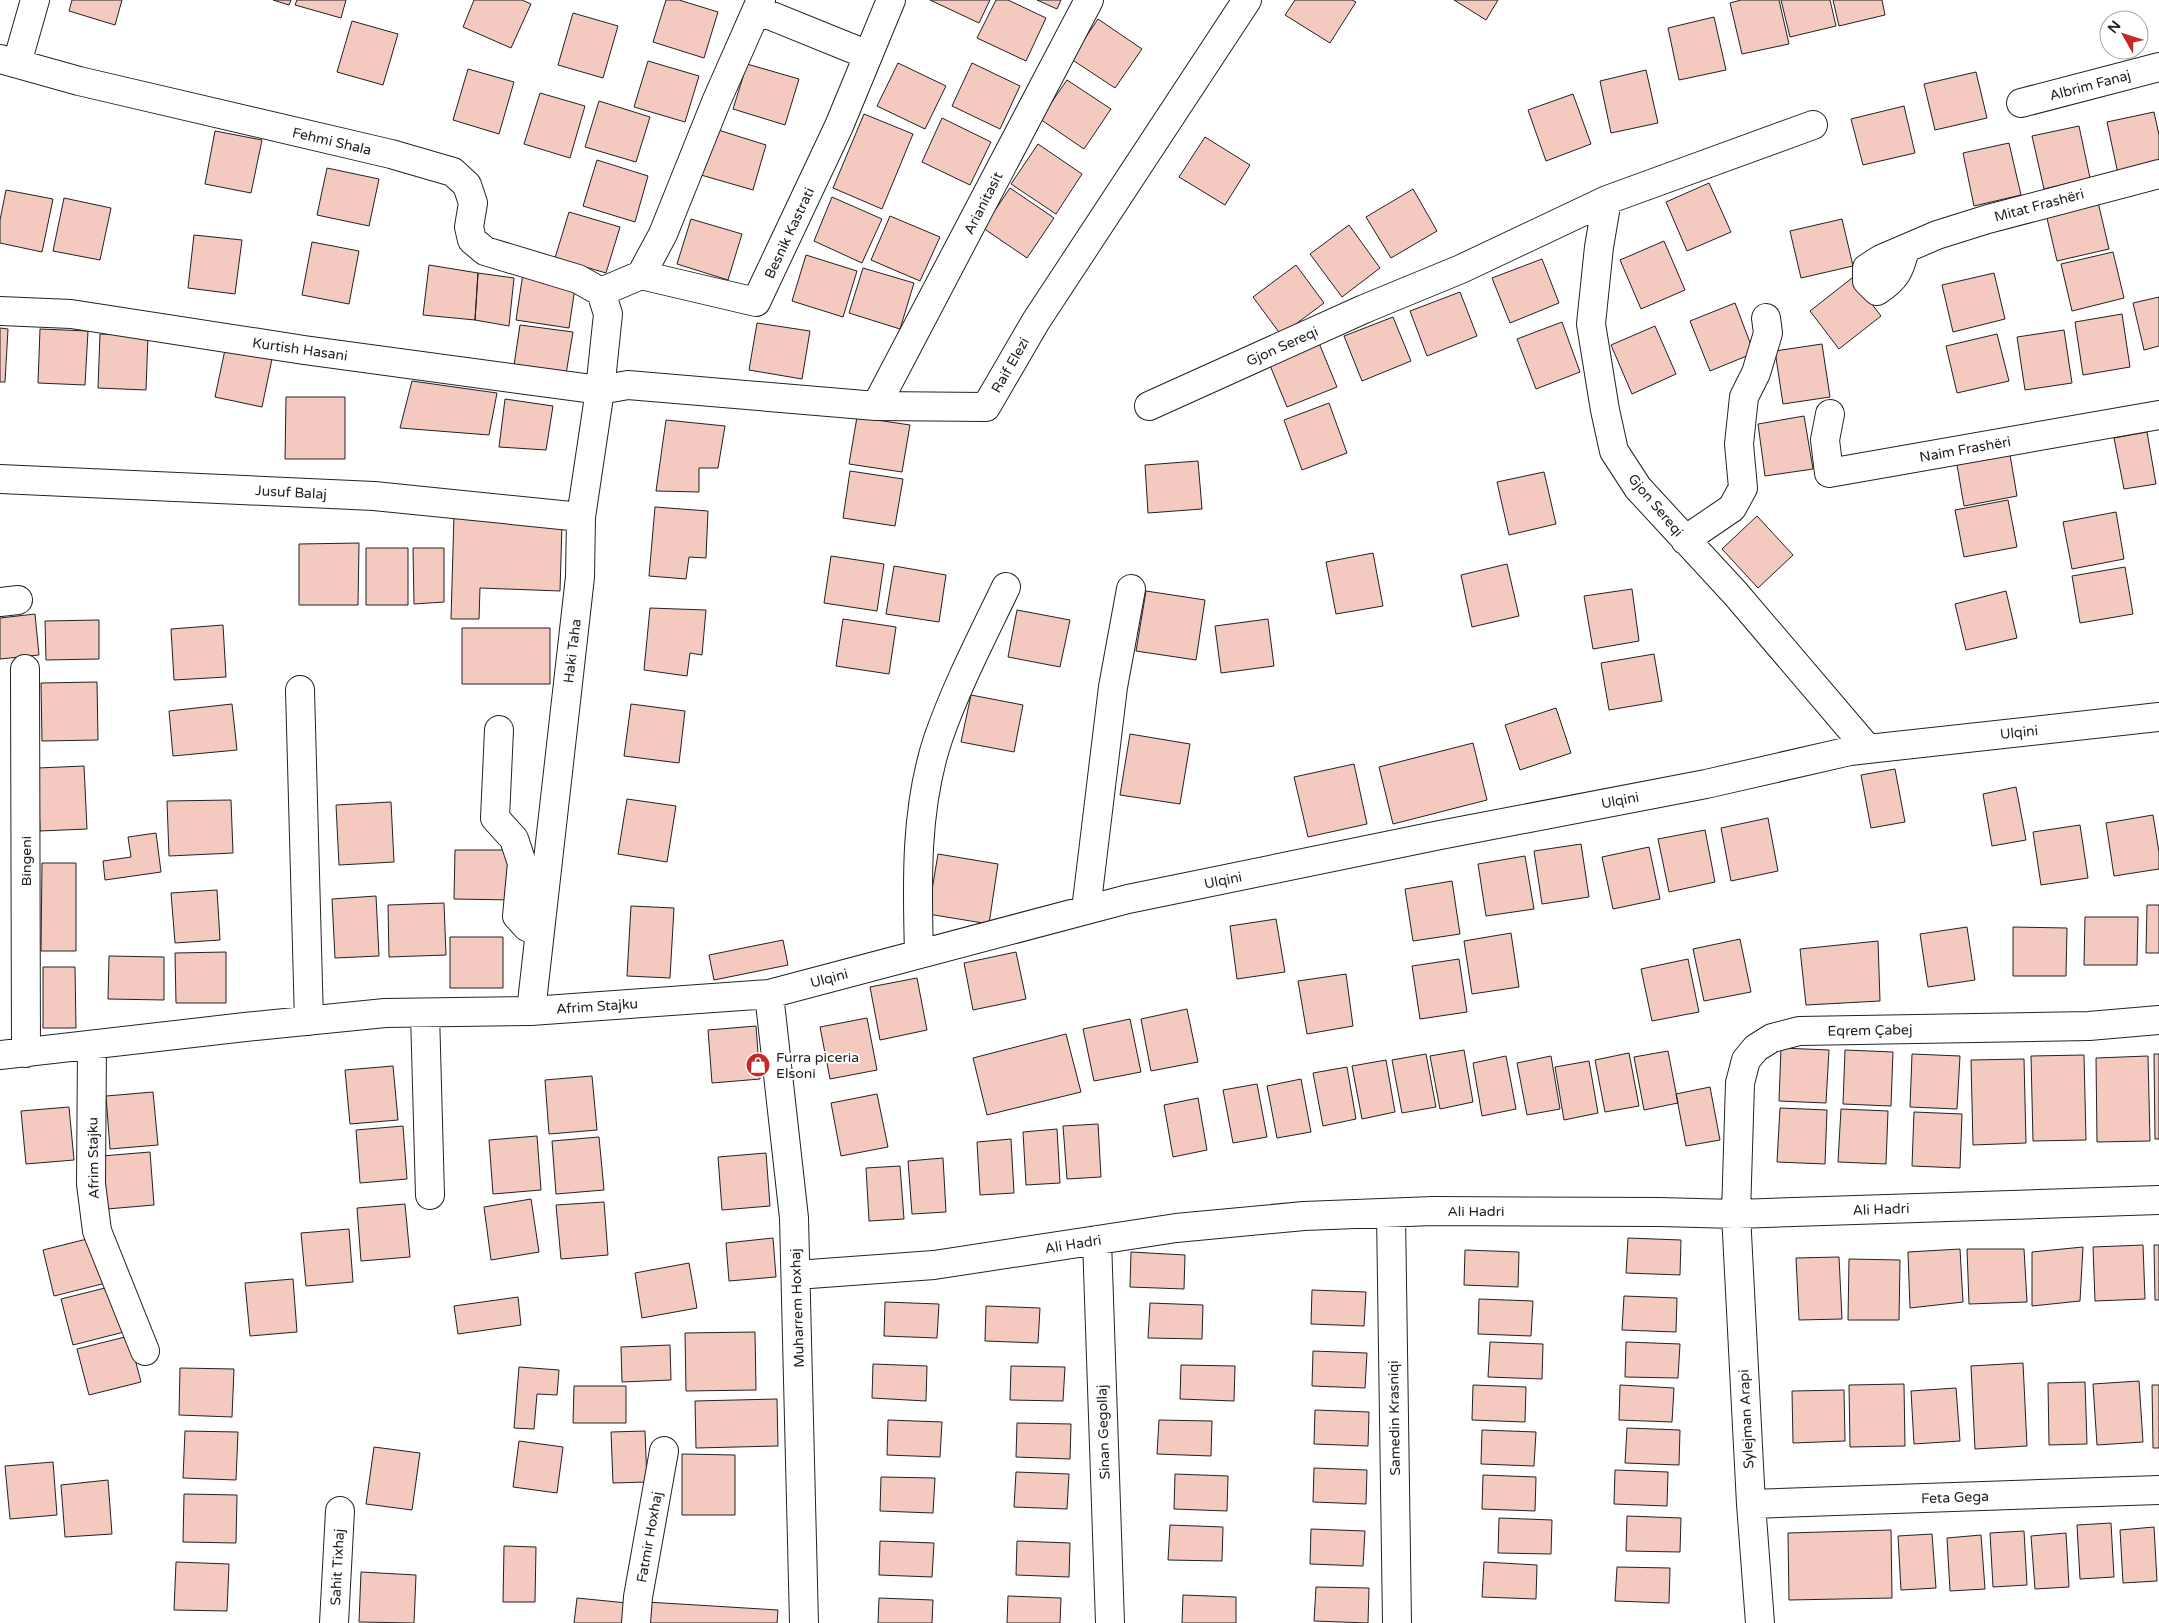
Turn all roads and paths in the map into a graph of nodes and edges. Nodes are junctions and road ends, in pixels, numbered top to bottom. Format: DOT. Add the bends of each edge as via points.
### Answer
graph roads {
  1 [pos="35,0"];
  2 [pos="891,0"];
  3 [pos="1089,0"];
  4 [pos="1247,0"];
  5 [pos="759,5"];
  6 [pos="868,55"];
  7 [pos="9,61"];
  8 [pos="2159,66"];
  9 [pos="2021,103"];
  10 [pos="1813,125"];
  11 [pos="2159,174"];
  12 [pos="1607,200"];
  13 [pos="1913,246"];
  14 [pos="641,275"];
  15 [pos="601,292"];
  16 [pos="0,311"];
  17 [pos="1766,318"];
  18 [pos="600,390"];
  19 [pos="876,406"];
  20 [pos="1149,406"];
  21 [pos="1830,414"];
  22 [pos="2159,415"];
  23 [pos="0,479"];
  24 [pos="581,517"];
  25 [pos="1685,540"];
  26 [pos="1006,587"];
  27 [pos="1131,589"];
  28 [pos="26,668"];
  29 [pos="300,690"];
  30 [pos="2159,717"];
  31 [pos="499,730"];
  32 [pos="1868,749"];
  33 [pos="1086,910"];
  34 [pos="540,931"];
  35 [pos="919,954"];
  36 [pos="769,994"];
  37 [pos="530,1011"];
  38 [pos="426,1012"];
  39 [pos="309,1020"];
  40 [pos="2159,1020"];
  41 [pos="92,1045"];
  42 [pos="13,1054"];
  43 [pos="430,1195"];
  44 [pos="2159,1200"];
  45 [pos="1391,1213"];
  46 [pos="1736,1214"];
  47 [pos="1097,1240"];
  48 [pos="796,1274"];
  49 [pos="145,1351"];
  50 [pos="664,1451"];
  51 [pos="2159,1490"];
  52 [pos="1751,1504"];
  53 [pos="340,1511"];
  54 [pos="334,1623"];
  55 [pos="636,1623"];
  56 [pos="804,1623"];
  57 [pos="1110,1623"];
  58 [pos="1397,1623"];
  59 [pos="1760,1623"];
  1 -- 7 [label="street"];
  2 -- 6 [label="street, Besnik Kastrati"];
  3 -- 19 [label="street, Arianitasit"];
  4 -- 19 [label="street, Raif Elezi" via="1036,321 986,407"];
  5 -- 6 [label="street"];
  5 -- 14 [label="street" via="663,234"];
  6 -- 14 [label="street, Besnik Kastrati" via="839,126 756,302"];
  7 -- 15 [label="street, Fehmi Shala" via="79,81 392,154 453,172 467,184 473,203 469,227 472,240 485,251 578,279"];
  8 -- 9 [label="street, Albrim Fanaj"];
  10 -- 12 [label="street, Gjon Sereqi"];
  11 -- 13 [label="street, Mitat Frashëri" via="1988,219"];
  12 -- 20 [label="street, Gjon Sereqi" via="1461,269"];
  12 -- 25 [label="street, Gjon Sereqi" via="1591,324 1614,451 1638,488"];
  14 -- 15 [label="street"];
  15 -- 18 [label="street, Haki Taha" via="608,314"];
  16 -- 18 [label="street, Kurtish Hasani" via="71,314"];
  17 -- 25 [label="street" via="1768,333 1756,373 1744,397 1739,444 1743,488 1732,508"];
  18 -- 19 [label="street, Raif Elezi" via="628,386"];
  18 -- 24 [label="street, Haki Taha"];
  21 -- 22 [label="street, Naim Frashëri" via="1825,440 1829,473"];
  23 -- 24 [label="street, Jusuf Balaj" via="374,496"];
  24 -- 34 [label="street, Haki Taha" via="580,577"];
  25 -- 32 [label="street, Gjon Sereqi" via="1735,593"];
  26 -- 35 [label="street" via="938,740 924,795 917,882"];
  27 -- 33 [label="street" via="1113,687"];
  28 -- 42 [label="street, Bingeni"];
  29 -- 39 [label="street"];
  30 -- 32 [label="street, Ulqini"];
  31 -- 34 [label="street" via="495,818 514,839 522,864 517,916 527,927"];
  32 -- 33 [label="street, Ulqini"];
  33 -- 35 [label="street, Ulqini"];
  34 -- 37 [label="street, Haki Taha"];
  35 -- 36 [label="street, Ulqini"];
  36 -- 37 [label="street, Afrim Stajku"];
  36 -- 48 [label="street, Muharrem Hoxhaj" via="794,1218"];
  37 -- 38 [label="street, Afrim Stajku"];
  38 -- 39 [label="street, Afrim Stajku"];
  38 -- 43 [label="street"];
  39 -- 41 [label="street, Afrim Stajku"];
  40 -- 46 [label="street, Eqrem Çabej" via="2089,1026 1799,1031 1772,1038 1756,1048 1746,1060 1740,1083"];
  41 -- 42 [label="street, Afrim Stajku"];
  41 -- 49 [label="street, Afrim Stajku" via="90,1184 97,1231"];
  44 -- 46 [label="street, Ali Hadri"];
  45 -- 46 [label="street, Ali Hadri"];
  45 -- 47 [label="street, Ali Hadri" via="1304,1216 1176,1228"];
  45 -- 58 [label="street, Samedin Krasniqi"];
  46 -- 52 [label="street, Sylejman Arapi"];
  47 -- 48 [label="street, Ali Hadri" via="934,1266"];
  47 -- 57 [label="street, Sinan Gegollaj"];
  48 -- 56 [label="street, Muharrem Hoxhaj"];
  50 -- 55 [label="street, Fatmir Hoxhaj"];
  51 -- 52 [label="street, Feta Gega"];
  52 -- 59 [label="street, Sylejman Arapi"];
  53 -- 54 [label="street, Sahit Tixhaj"];
}
